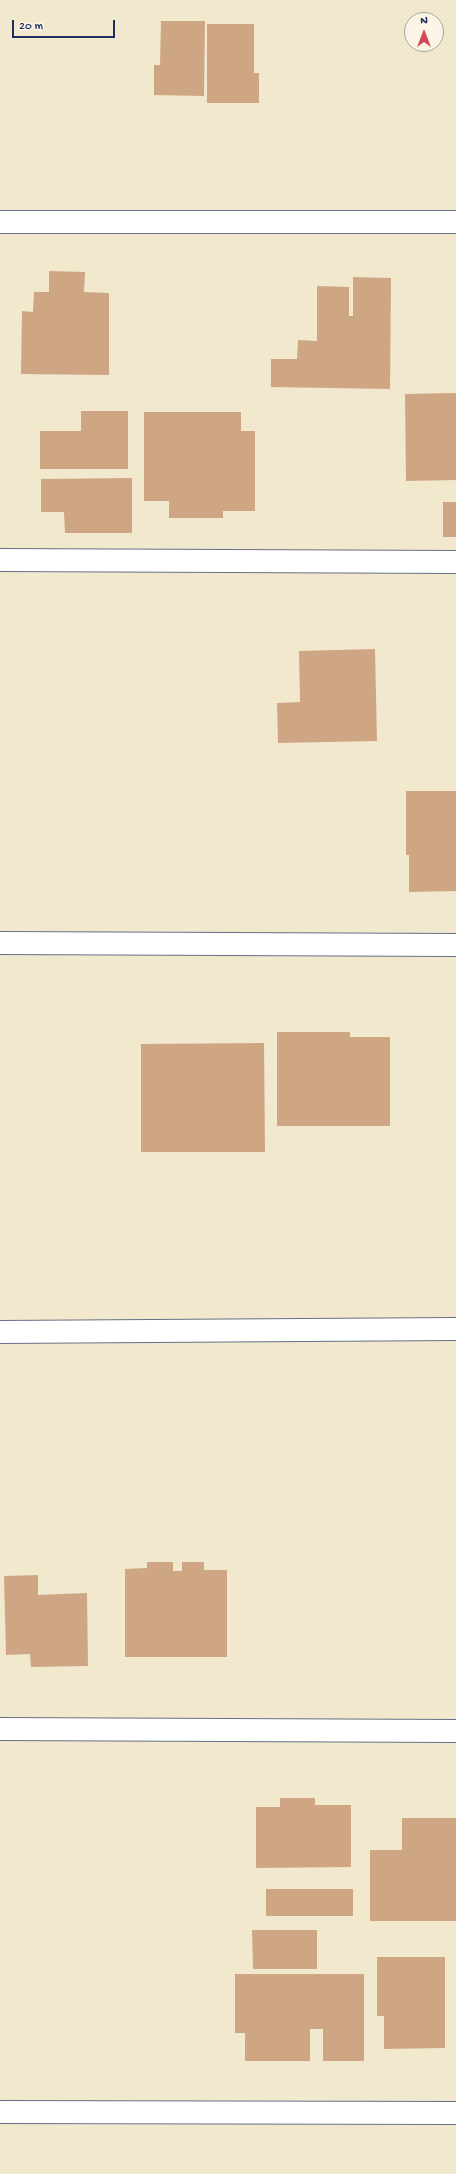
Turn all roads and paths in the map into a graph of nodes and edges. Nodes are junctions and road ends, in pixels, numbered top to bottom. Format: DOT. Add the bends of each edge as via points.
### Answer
graph roads {
  1 [pos="0,222"];
  2 [pos="456,222"];
  3 [pos="0,560"];
  4 [pos="456,562"];
  5 [pos="0,943"];
  6 [pos="456,945"];
  7 [pos="456,1329"];
  8 [pos="0,1332"];
  9 [pos="0,1729"];
  10 [pos="456,1731"];
  11 [pos="0,2112"];
  12 [pos="456,2113"];
  1 -- 2 [label="street"];
  3 -- 4 [label="street"];
  5 -- 6 [label="street"];
  7 -- 8 [label="street"];
  9 -- 10 [label="street"];
  11 -- 12 [label="street"];
}
